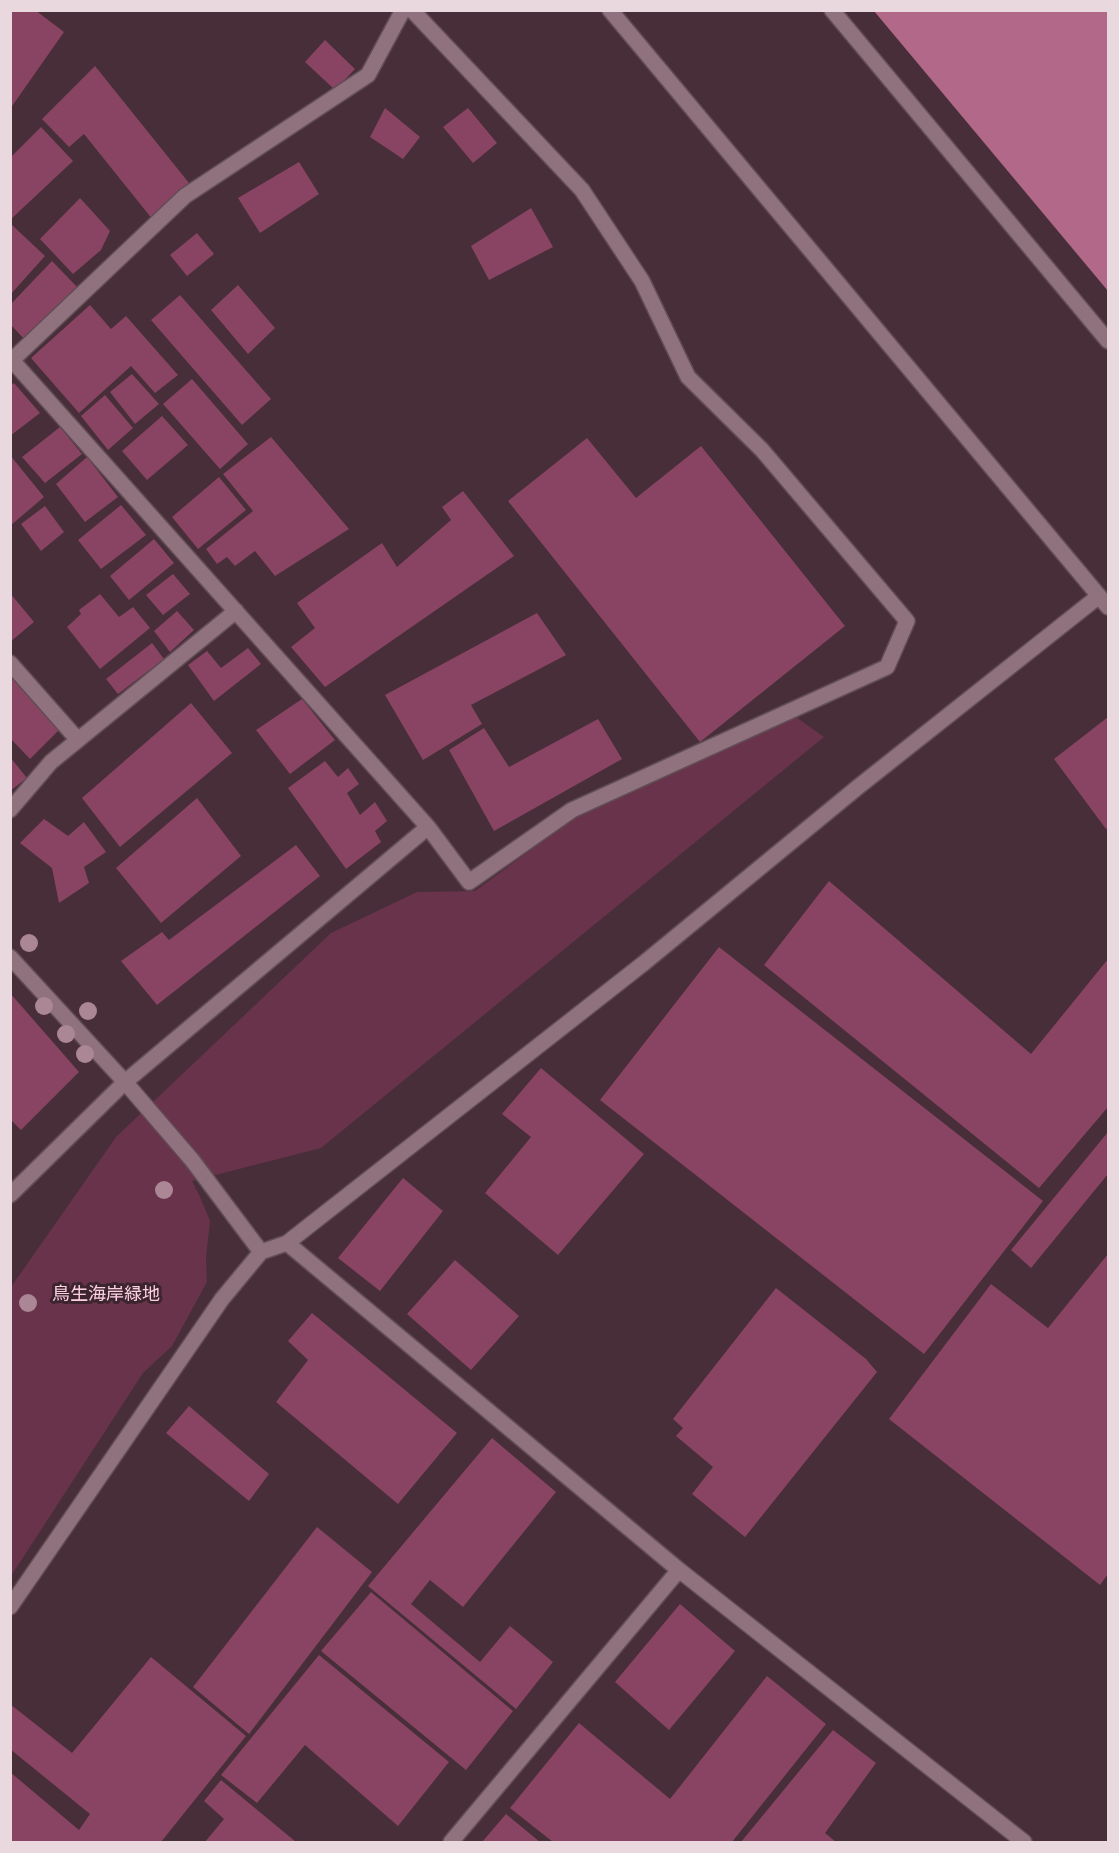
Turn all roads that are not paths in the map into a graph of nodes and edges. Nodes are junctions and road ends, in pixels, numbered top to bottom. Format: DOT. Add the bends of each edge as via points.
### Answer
graph roads {
  1 [pos="403,10"];
  2 [pos="412,10"];
  3 [pos="610,10"];
  4 [pos="832,10"];
  5 [pos="1108,341"];
  6 [pos="11,360"];
  7 [pos="1104,602"];
  8 [pos="236,611"];
  9 [pos="10,663"];
  10 [pos="78,740"];
  11 [pos="10,810"];
  12 [pos="428,827"];
  13 [pos="10,957"];
  14 [pos="124,1082"];
  15 [pos="10,1195"];
  16 [pos="287,1244"];
  17 [pos="261,1252"];
  18 [pos="679,1570"];
  19 [pos="10,1606"];
  20 [pos="451,1842"];
  21 [pos="1024,1842"];
  1 -- 6 [label="street" via="368,75 185,196"];
  2 -- 12 [label="street" via="582,190 642,281 688,378 762,450 908,621 887,667 573,810 469,882"];
  3 -- 7 [label="street"];
  4 -- 5 [label="street"];
  6 -- 8 [label="street"];
  7 -- 16 [label="street" via="858,787 644,963"];
  8 -- 10 [label="street"];
  8 -- 12 [label="street"];
  9 -- 10 [label="street"];
  10 -- 11 [label="street" via="51,762"];
  12 -- 14 [label="street"];
  13 -- 14 [label="street"];
  14 -- 15 [label="street"];
  14 -- 17 [label="street" via="192,1160"];
  16 -- 17 [label="street"];
  16 -- 18 [label="street"];
  17 -- 19 [label="street" via="222,1299"];
  18 -- 20 [label="street"];
  18 -- 21 [label="street"];
}
